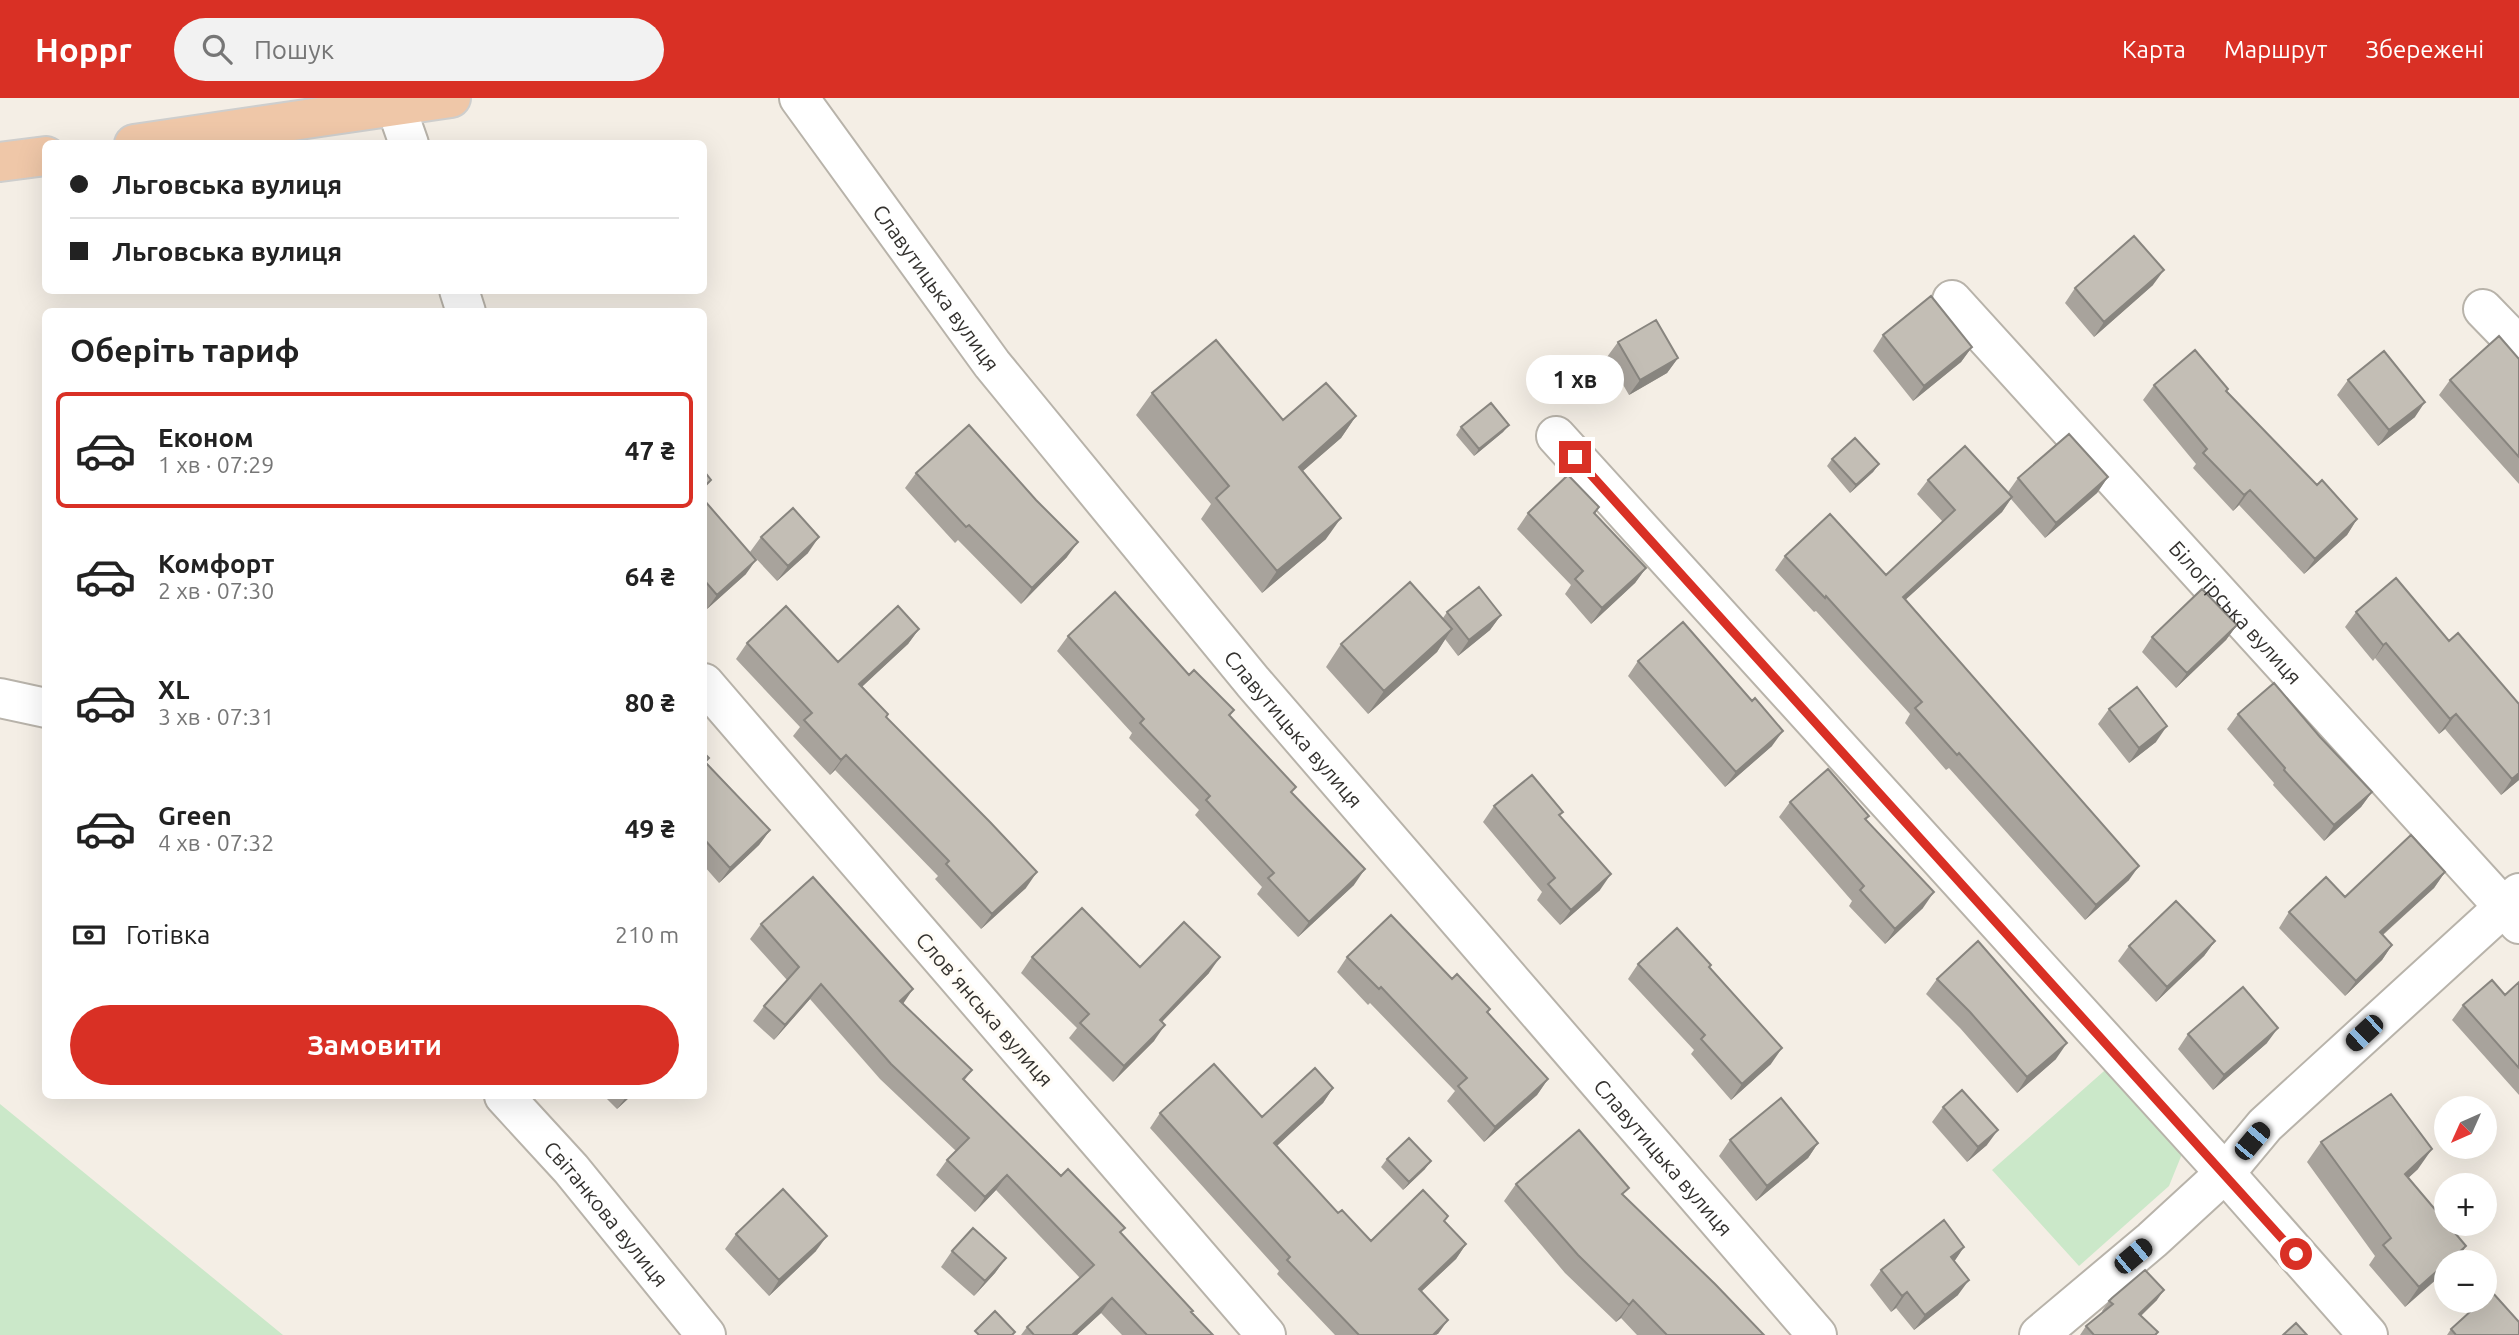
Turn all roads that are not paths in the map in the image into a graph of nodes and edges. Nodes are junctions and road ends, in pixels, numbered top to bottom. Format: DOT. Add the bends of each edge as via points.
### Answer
graph roads {
  1 [pos="451,98"];
  2 [pos="800,98"];
  3 [pos="396,107"];
  4 [pos="162,140"];
  5 [pos="408,140"];
  6 [pos="42,157"];
  7 [pos="0,162"];
  8 [pos="1952,300"];
  9 [pos="2483,309"];
  10 [pos="2519,346"];
  11 [pos="1556,436"];
  12 [pos="707,685"];
  13 [pos="0,698"];
  14 [pos="42,707"];
  15 [pos="2514,907"];
  16 [pos="507,1099"];
  17 [pos="2225,1173"];
  18 [pos="706,1335"];
  19 [pos="1266,1335"];
  20 [pos="1817,1335"];
  21 [pos="2039,1335"];
  22 [pos="2368,1335"];
  1 -- 3 [label="main road"];
  2 -- 20 [label="street, Славутицька вулиця" via="992,364 1227,651"];
  3 -- 4 [label="main road"];
  3 -- 5 [label="street"];
  6 -- 7 [label="main road"];
  8 -- 15 [label="street, Білогірська вулиця"];
  9 -- 10 [label="street"];
  11 -- 17 [label="street"];
  12 -- 19 [label="street, Словʼянська вулиця"];
  13 -- 14 [label="street"];
  15 -- 17 [label="street" via="2265,1125"];
  16 -- 18 [label="street, Світанкова вулиця"];
  17 -- 21 [label="street"];
  17 -- 22 [label="street"];
}
